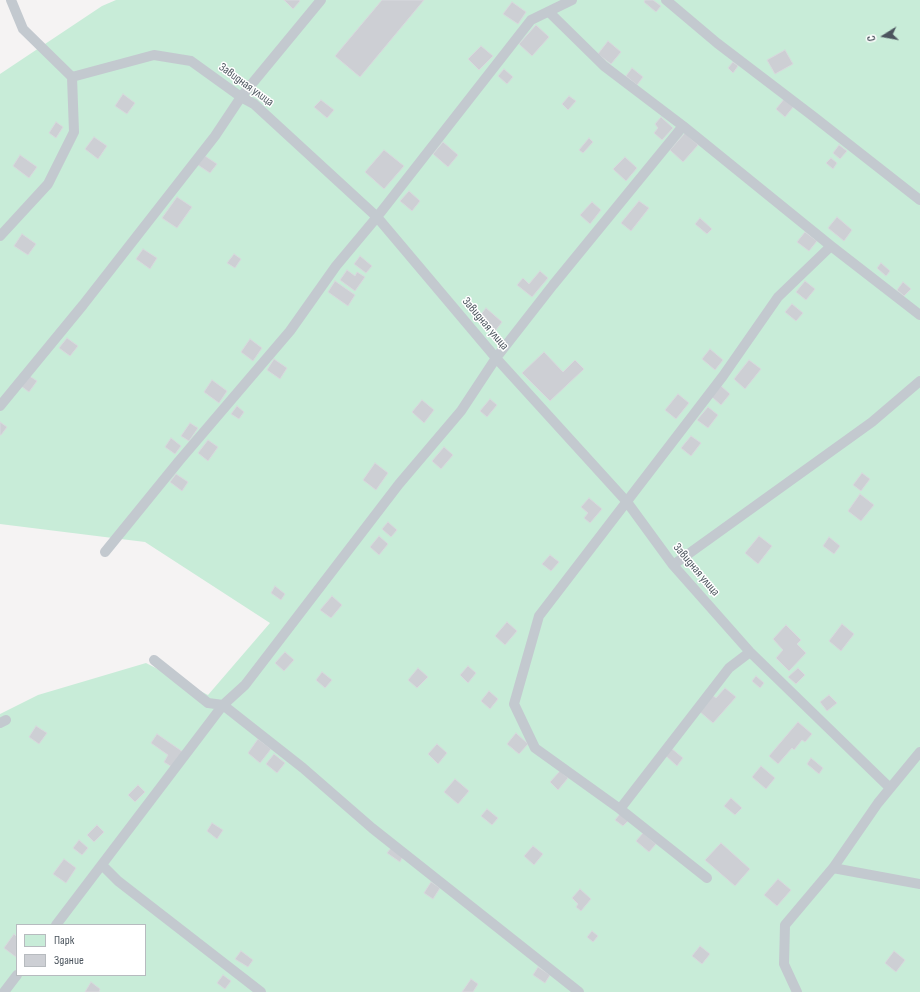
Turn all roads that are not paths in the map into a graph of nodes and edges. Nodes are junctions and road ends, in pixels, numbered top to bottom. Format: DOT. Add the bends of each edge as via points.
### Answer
graph roads {
  1 [pos="11,0"];
  2 [pos="321,0"];
  3 [pos="572,0"];
  4 [pos="666,0"];
  5 [pos="549,12"];
  6 [pos="72,77"];
  7 [pos="241,97"];
  8 [pos="683,126"];
  9 [pos="920,200"];
  10 [pos="376,217"];
  11 [pos="0,236"];
  12 [pos="832,246"];
  13 [pos="920,315"];
  14 [pos="496,358"];
  15 [pos="920,381"];
  16 [pos="0,406"];
  17 [pos="627,502"];
  18 [pos="105,552"];
  19 [pos="673,564"];
  20 [pos="750,652"];
  21 [pos="154,660"];
  22 [pos="223,705"];
  23 [pos="920,752"];
  24 [pos="890,788"];
  25 [pos="620,809"];
  26 [pos="102,865"];
  27 [pos="833,868"];
  28 [pos="707,878"];
  29 [pos="920,884"];
  30 [pos="57,924"];
  31 [pos="16,976"];
  32 [pos="4,992"];
  33 [pos="261,992"];
  34 [pos="580,992"];
  35 [pos="797,992"];
  1 -- 6 [label="lane" via="23,29"];
  2 -- 7 [label="lane"];
  3 -- 5 [label="lane"];
  4 -- 9 [label="lane" via="717,43"];
  5 -- 8 [label="lane" via="604,66"];
  5 -- 10 [label="lane" via="531,20"];
  6 -- 7 [label="lane, Завидная улица" via="154,55 191,61"];
  6 -- 11 [label="lane" via="74,132 48,184"];
  7 -- 10 [label="lane, Завидная улица" via="254,104"];
  7 -- 16 [label="lane" via="215,136 83,305"];
  8 -- 12 [label="lane"];
  8 -- 14 [label="lane"];
  10 -- 14 [label="lane, Завидная улица"];
  10 -- 18 [label="lane" via="336,266 290,331"];
  12 -- 13 [label="lane"];
  12 -- 17 [label="lane" via="778,297 723,376"];
  14 -- 17 [label="lane, Завидная улица"];
  14 -- 22 [label="lane" via="461,411 399,484 245,685"];
  15 -- 19 [label="lane" via="872,422"];
  17 -- 19 [label="lane, Завидная улица"];
  17 -- 25 [label="lane" via="539,616 514,704 535,748"];
  19 -- 20 [label="lane, Завидная улица"];
  20 -- 24 [label="lane, Завидная улица"];
  20 -- 25 [label="lane" via="730,668"];
  21 -- 22 [label="lane" via="208,703"];
  22 -- 26 [label="lane"];
  22 -- 34 [label="lane" via="372,828"];
  23 -- 24 [label="lane"];
  24 -- 27 [label="lane"];
  25 -- 28 [label="lane"];
  26 -- 30 [label="lane"];
  26 -- 33 [label="lane" via="118,881"];
  27 -- 29 [label="lane"];
  27 -- 35 [label="lane" via="785,925 784,964"];
  31 -- 32 [label="lane"];
}
